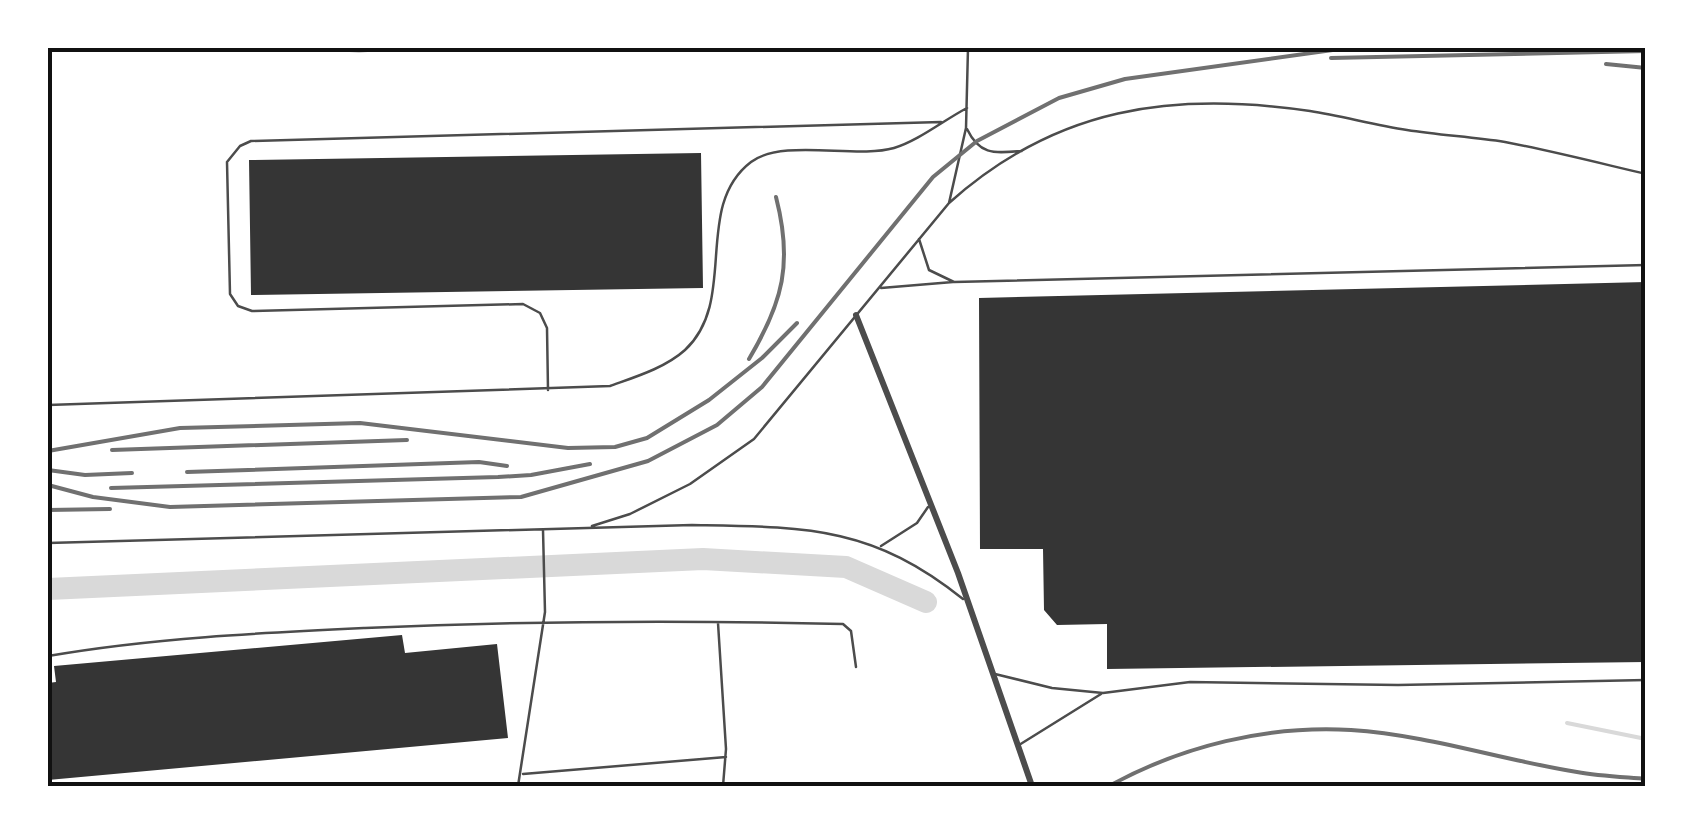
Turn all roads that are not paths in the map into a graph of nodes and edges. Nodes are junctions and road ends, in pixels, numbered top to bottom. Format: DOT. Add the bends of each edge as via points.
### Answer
graph roads {
  1 [pos="249,48"];
  2 [pos="463,48"];
  3 [pos="968,48"];
  4 [pos="967,108"];
  5 [pos="941,122"];
  6 [pos="966,128"];
  7 [pos="1023,151"];
  8 [pos="1646,174"];
  9 [pos="949,203"];
  10 [pos="919,239"];
  11 [pos="1646,264"];
  12 [pos="954,282"];
  13 [pos="879,288"];
  14 [pos="856,315"];
  15 [pos="548,390"];
  16 [pos="48,405"];
  17 [pos="931,503"];
  18 [pos="585,528"];
  19 [pos="543,530"];
  20 [pos="48,544"];
  21 [pos="880,547"];
  22 [pos="969,604"];
  23 [pos="544,620"];
  24 [pos="718,622"];
  25 [pos="48,656"];
  26 [pos="856,667"];
  27 [pos="994,674"];
  28 [pos="1646,680"];
  29 [pos="1103,693"];
  30 [pos="1018,746"];
  31 [pos="726,756"];
  32 [pos="520,774"];
  33 [pos="518,786"];
  34 [pos="723,786"];
  35 [pos="1032,786"];
  1 -- 2 [label="lane"];
  3 -- 4 [label="lane"];
  4 -- 5 [label="lane"];
  4 -- 6 [label="lane"];
  5 -- 15 [label="lane" via="894,148 785,152 753,160 725,196 714,296 704,326 684,351 610,386"];
  5 -- 15 [label="lane" via="251,142 226,162 230,294 238,306 252,311 524,304 540,313 546,328"];
  6 -- 7 [label="lane" via="988,153"];
  6 -- 9 [label="lane"];
  7 -- 8 [label="lane" via="1096,117 1190,102 1309,112 1505,142"];
  7 -- 9 [label="lane"];
  9 -- 10 [label="lane"];
  10 -- 12 [label="lane" via="929,270"];
  10 -- 13 [label="lane"];
  11 -- 12 [label="lane"];
  12 -- 13 [label="lane"];
  13 -- 14 [label="lane"];
  14 -- 17 [label="street"];
  14 -- 18 [label="lane" via="754,439 690,484"];
  15 -- 16 [label="lane"];
  17 -- 21 [label="lane" via="916,523"];
  17 -- 22 [label="street"];
  18 -- 19 [label="lane"];
  18 -- 21 [label="lane" via="796,527"];
  19 -- 20 [label="lane"];
  19 -- 23 [label="lane"];
  21 -- 22 [label="lane" via="938,578"];
  22 -- 27 [label="street"];
  23 -- 24 [label="lane"];
  23 -- 25 [label="lane" via="202,638"];
  23 -- 32 [label="lane"];
  24 -- 26 [label="lane" via="843,624 851,631"];
  24 -- 31 [label="lane"];
  27 -- 29 [label="lane"];
  27 -- 30 [label="street"];
  28 -- 29 [label="lane" via="1190,682"];
  29 -- 30 [label="lane"];
  30 -- 35 [label="street"];
  31 -- 32 [label="lane"];
  31 -- 34 [label="lane"];
  32 -- 33 [label="lane"];
}
